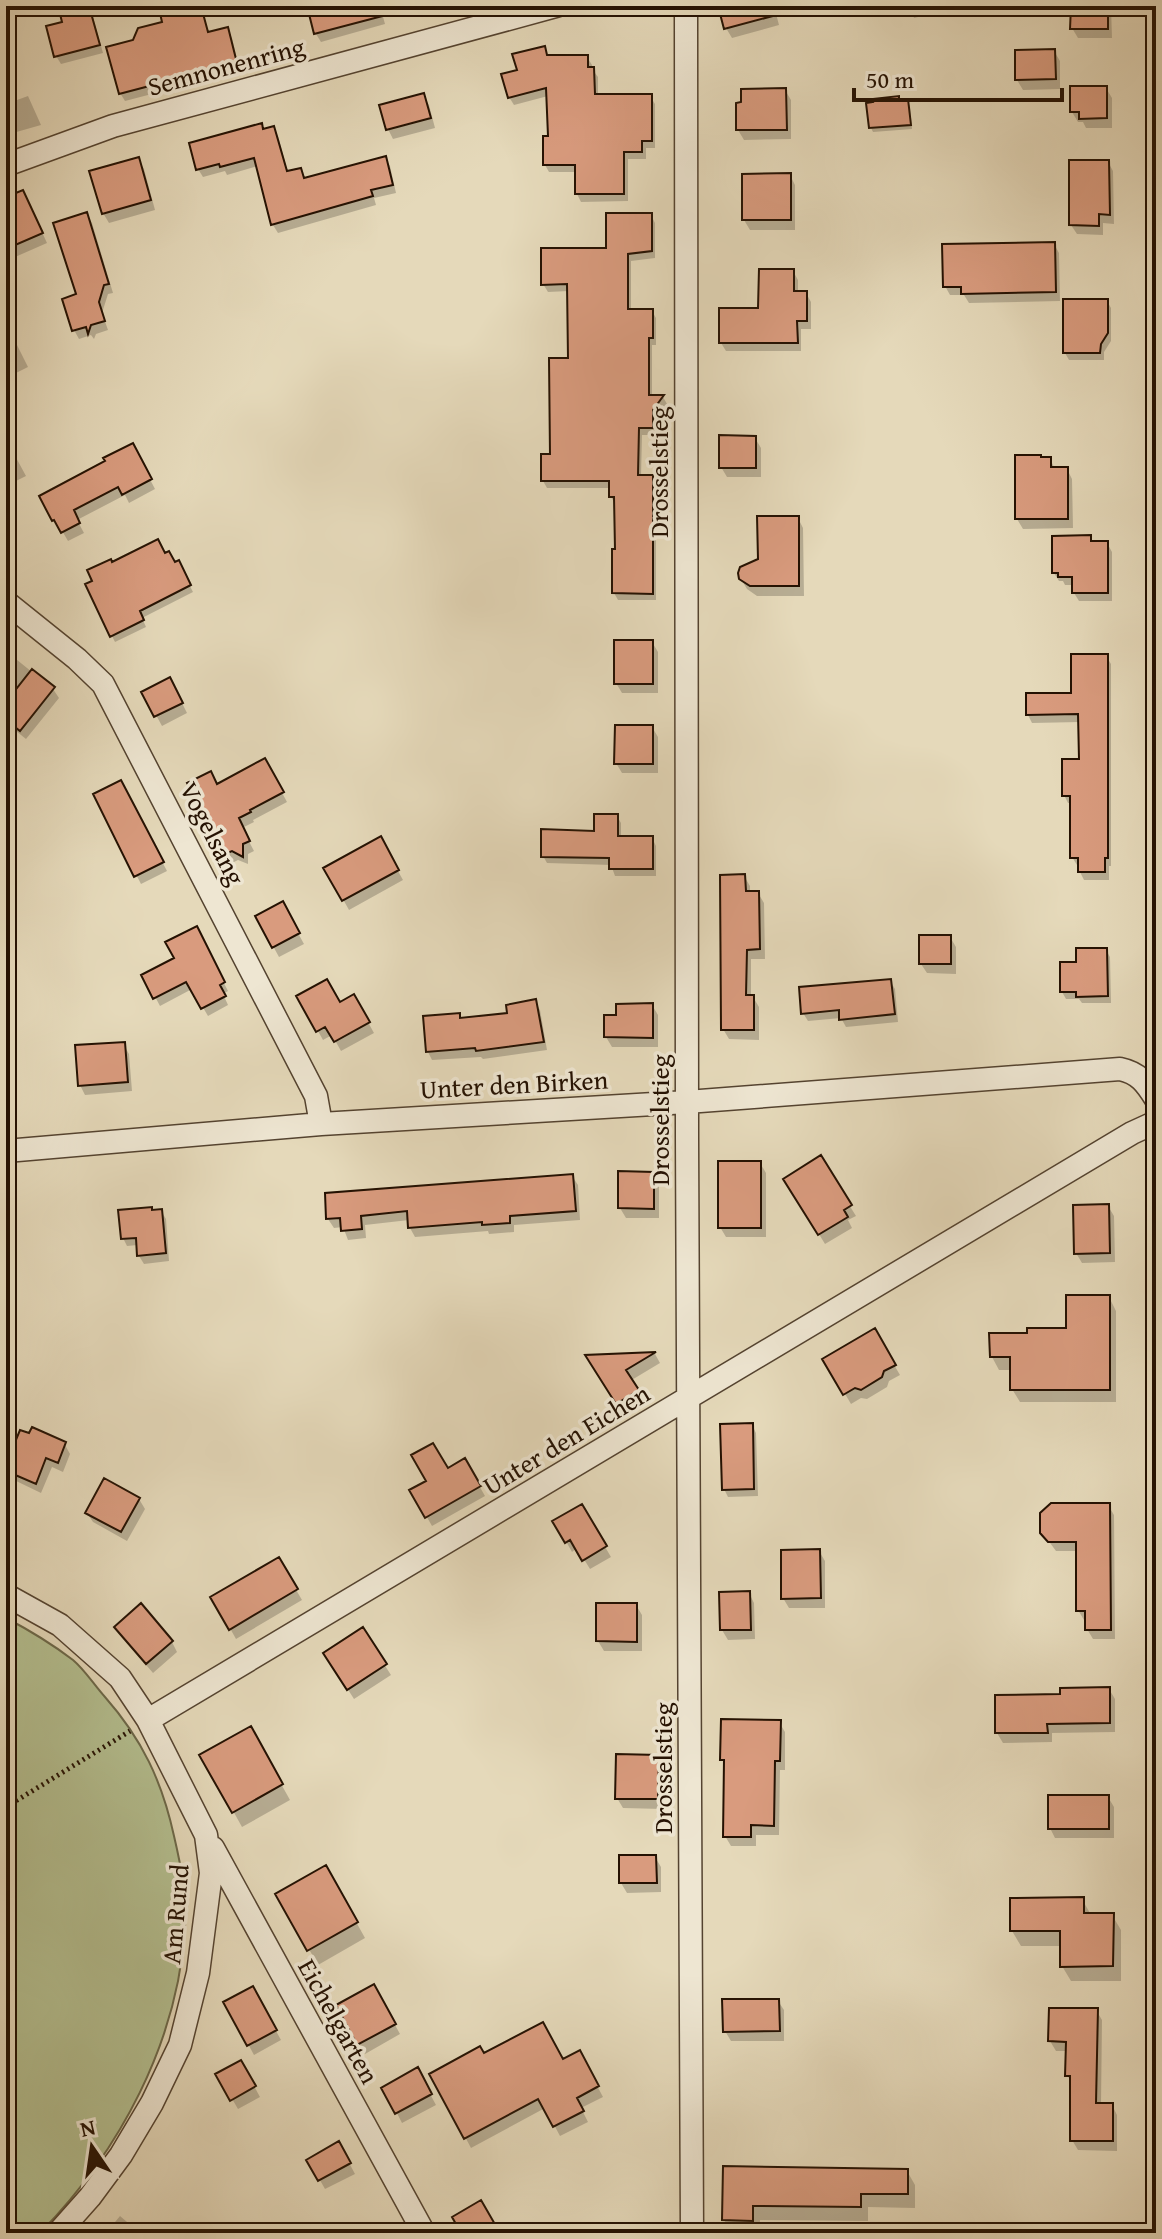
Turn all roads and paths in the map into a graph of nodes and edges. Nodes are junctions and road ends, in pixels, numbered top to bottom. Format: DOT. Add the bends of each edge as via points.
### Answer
graph roads {
  1 [pos="556,6"];
  2 [pos="686,6"];
  3 [pos="6,165"];
  4 [pos="6,602"];
  5 [pos="1156,1099"];
  6 [pos="687,1102"];
  7 [pos="1156,1122"];
  8 [pos="321,1124"];
  9 [pos="6,1151"];
  10 [pos="689,1398"];
  11 [pos="6,1595"];
  12 [pos="148,1720"];
  13 [pos="6,1807"];
  14 [pos="206,1835"];
  15 [pos="58,2233"];
  16 [pos="424,2233"];
  17 [pos="692,2233"];
  1 -- 3 [label="street, Semnonenring" via="113,126"];
  2 -- 6 [label="street, Drosselstieg"];
  4 -- 8 [label="street, Vogelsang" via="103,684 316,1096"];
  5 -- 6 [label="street, Unter den Birken" via="1144,1081 1120,1069"];
  6 -- 8 [label="street, Unter den Birken"];
  6 -- 10 [label="street, Drosselstieg"];
  7 -- 10 [label="street, Unter den Eichen"];
  8 -- 9 [label="street, Unter den Birken"];
  10 -- 12 [label="street, Unter den Eichen"];
  10 -- 17 [label="street, Drosselstieg"];
  11 -- 12 [label="street, Am Rund" via="60,1625 120,1678"];
  12 -- 13 [label="path"];
  12 -- 14 [label="street, Am Rund"];
  14 -- 15 [label="street, Am Rund" via="211,1873 198,1973 180,2045 121,2155"];
  14 -- 16 [label="street, Eichelgarten"];
}
